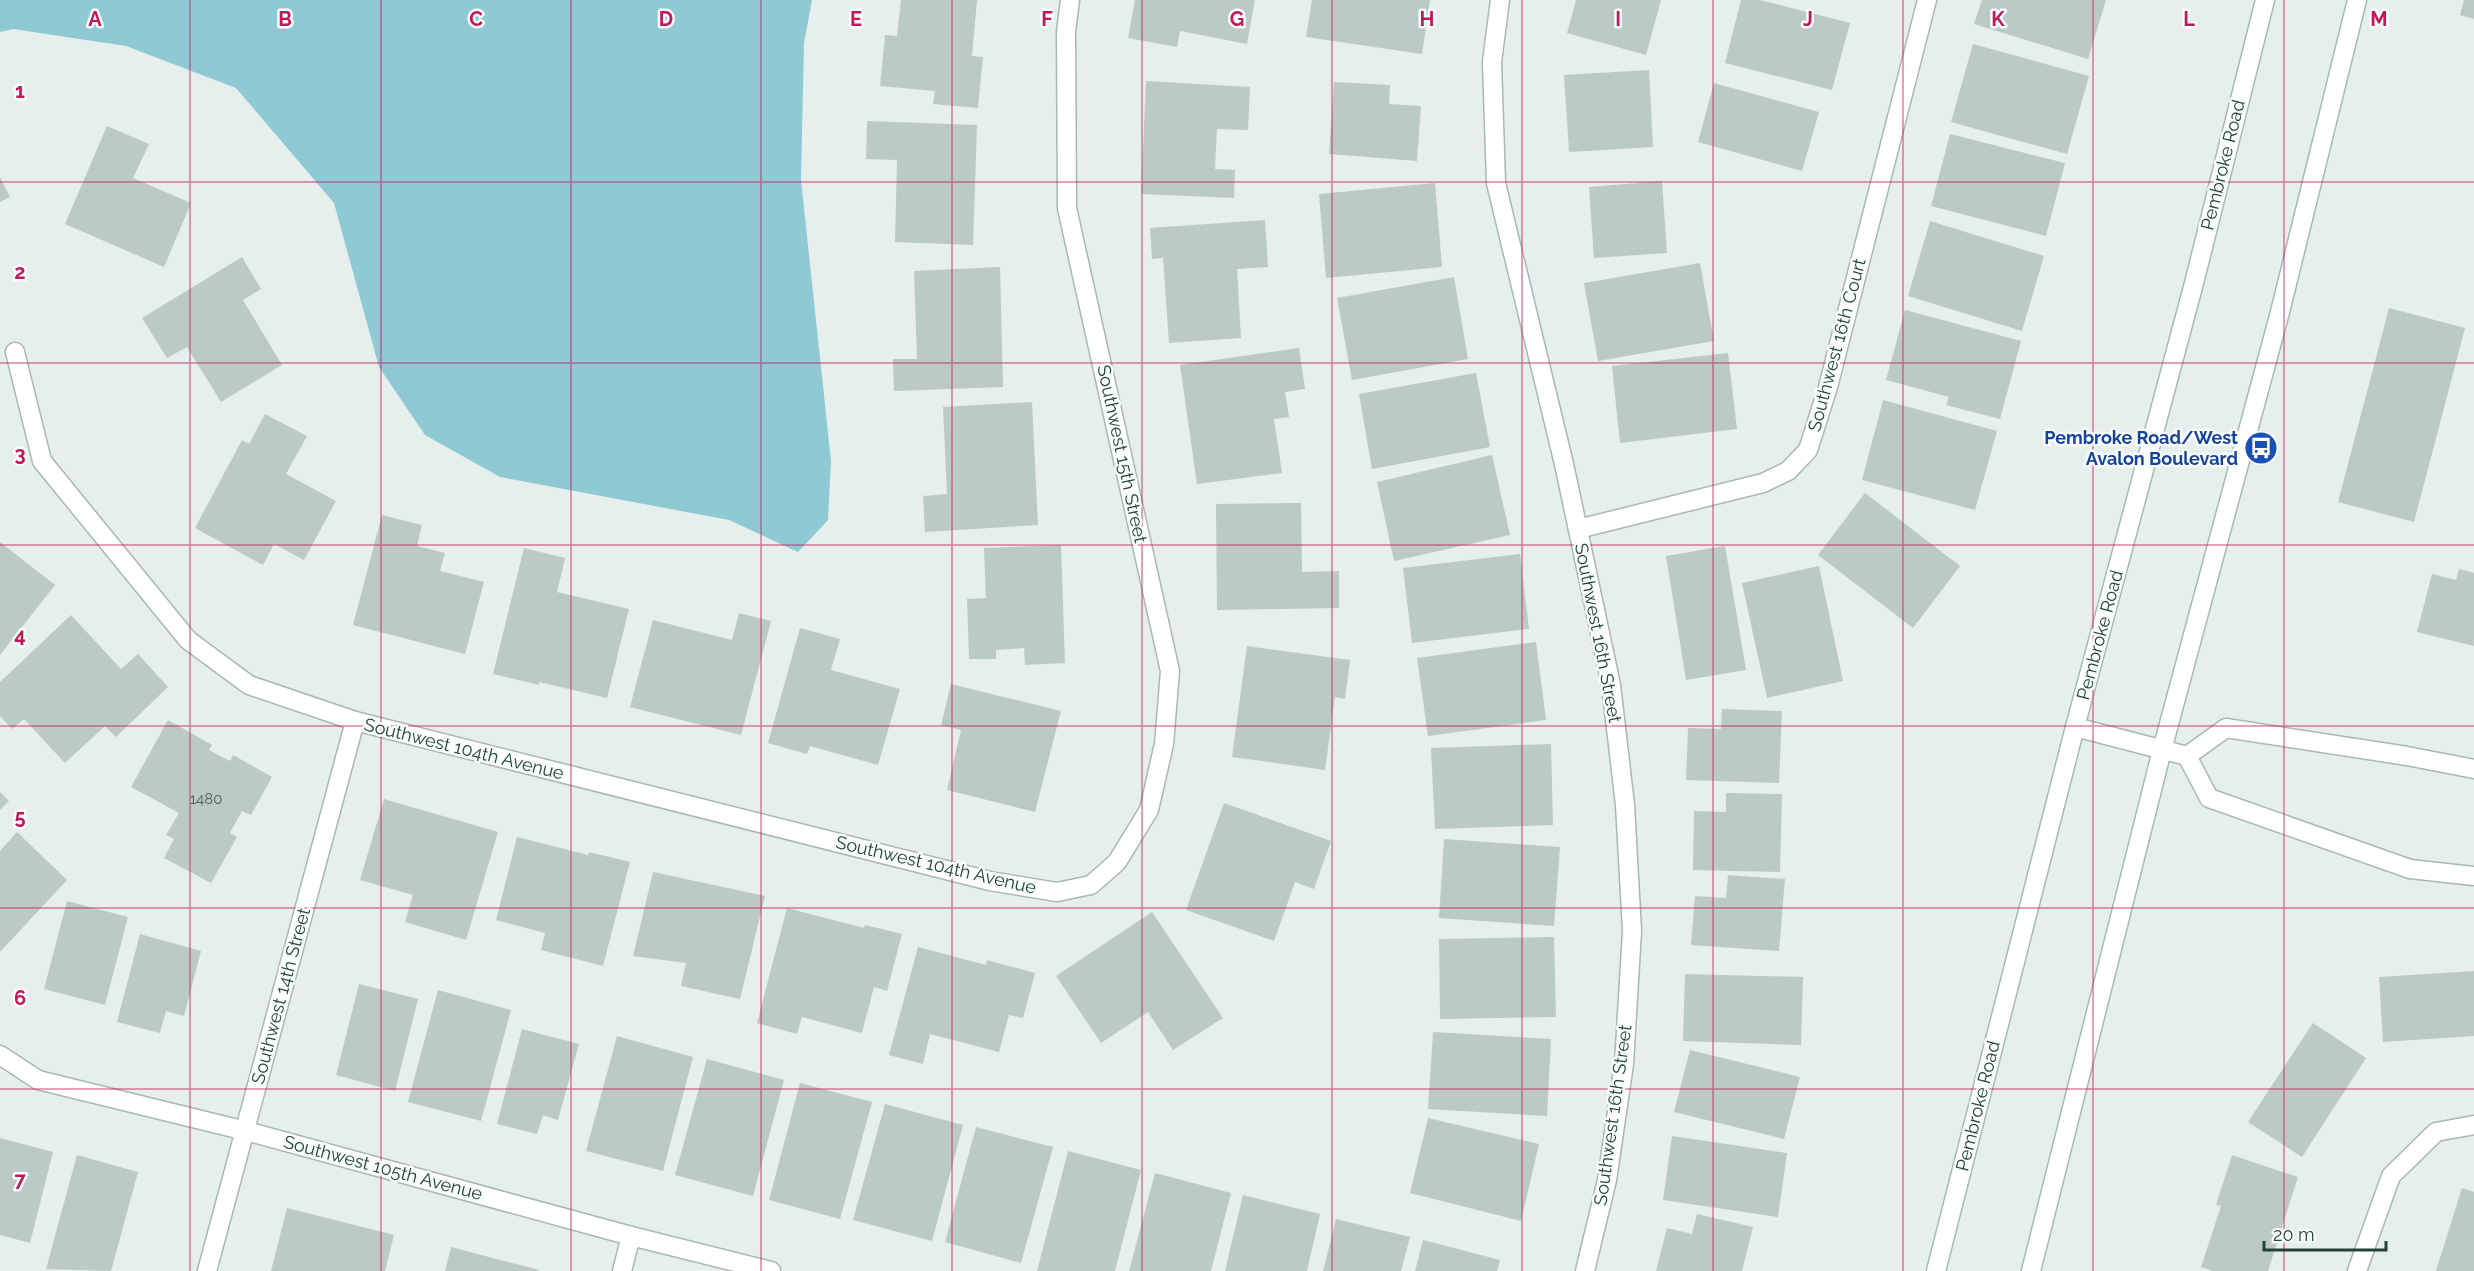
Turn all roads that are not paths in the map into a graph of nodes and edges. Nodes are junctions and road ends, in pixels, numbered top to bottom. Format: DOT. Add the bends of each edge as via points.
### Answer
graph roads {
  1 [pos="1070,0"];
  2 [pos="1500,0"];
  3 [pos="1927,0"];
  4 [pos="2265,0"];
  5 [pos="2357,0"];
  6 [pos="15,352"];
  7 [pos="1578,529"];
  8 [pos="355,721"];
  9 [pos="2075,727"];
  10 [pos="2162,750"];
  11 [pos="2187,756"];
  12 [pos="2474,769"];
  13 [pos="2474,876"];
  14 [pos="1090,885"];
  15 [pos="0,1055"];
  16 [pos="2474,1125"];
  17 [pos="246,1131"];
  18 [pos="631,1236"];
  19 [pos="207,1271"];
  20 [pos="622,1271"];
  21 [pos="771,1271"];
  22 [pos="1585,1271"];
  23 [pos="1936,1271"];
  24 [pos="2031,1271"];
  25 [pos="2357,1271"];
  1 -- 14 [label="street, Southwest 15th Street" via="1065,32 1067,208 1170,671 1164,744 1149,810 1118,862"];
  2 -- 7 [label="street, Southwest 16th Street" via="1492,62 1496,183"];
  3 -- 7 [label="street, Southwest 16th Court" via="1828,387 1808,450 1788,471 1763,483"];
  4 -- 9 [label="street, Pembroke Road"];
  5 -- 10 [label="street" via="2280,312"];
  6 -- 8 [label="street, Southwest 104th Avenue" via="42,461 188,640 249,685"];
  7 -- 22 [label="street, Southwest 16th Street" via="1611,685 1625,806 1632,931 1624,1064 1607,1180"];
  8 -- 14 [label="street, Southwest 104th Avenue" via="990,881 1057,892"];
  8 -- 17 [label="street, Southwest 14th Street"];
  9 -- 10 [label="street"];
  9 -- 23 [label="street, Pembroke Road"];
  10 -- 11 [label="street"];
  10 -- 24 [label="street"];
  11 -- 12 [label="street" via="2226,728"];
  11 -- 13 [label="street" via="2208,798 2410,869"];
  15 -- 17 [label="street, Southwest 105th Avenue" via="38,1080"];
  16 -- 25 [label="street" via="2436,1132 2391,1176"];
  17 -- 18 [label="street, Southwest 105th Avenue"];
  17 -- 19 [label="street, Southwest 14th Street"];
  18 -- 20 [label="street"];
  18 -- 21 [label="street, Southwest 105th Avenue"];
}
